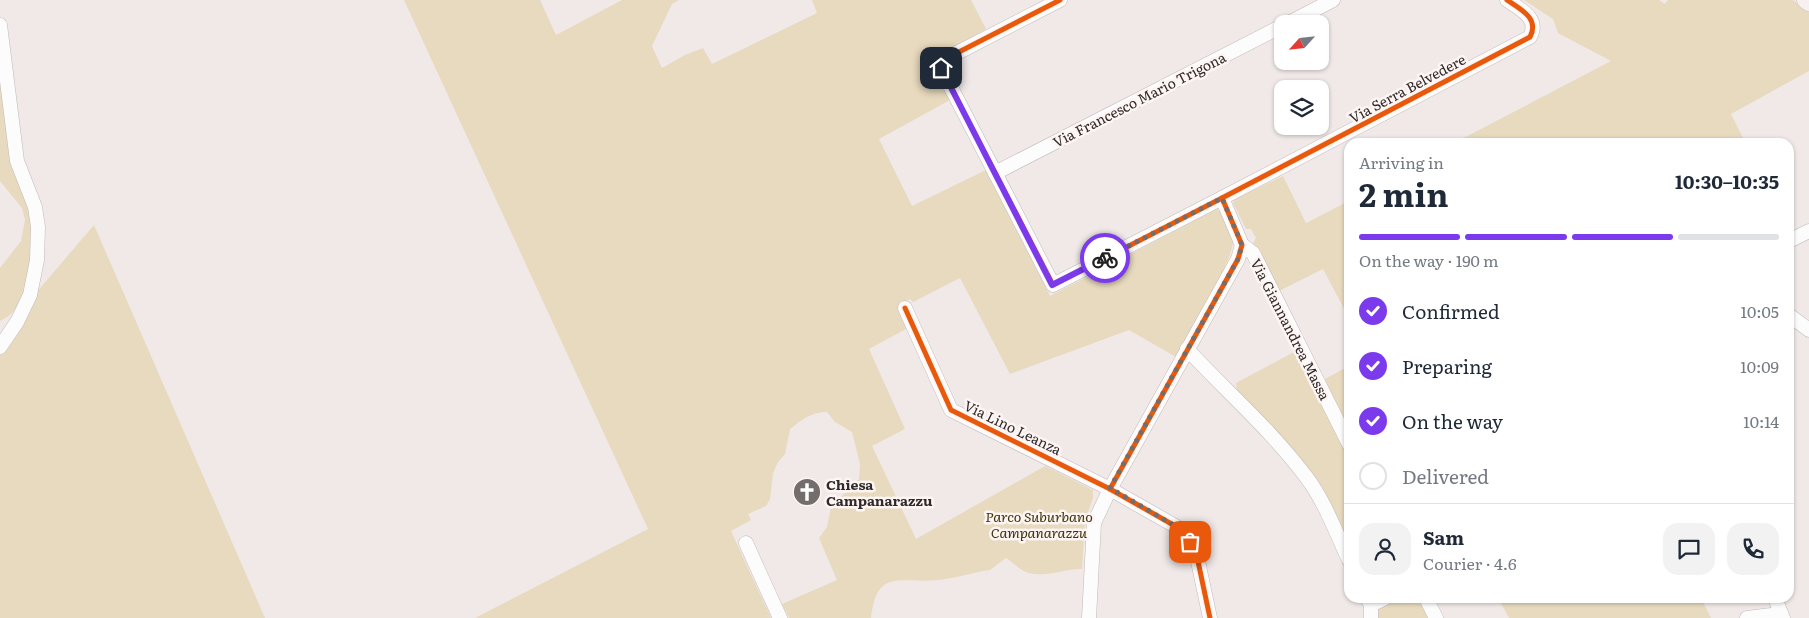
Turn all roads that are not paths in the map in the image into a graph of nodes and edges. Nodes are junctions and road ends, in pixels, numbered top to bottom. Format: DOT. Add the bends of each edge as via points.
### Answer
graph roads {
  1 [pos="1060,0"];
  2 [pos="1333,0"];
  3 [pos="1507,0"];
  4 [pos="1304,15"];
  5 [pos="0,25"];
  6 [pos="1274,30"];
  7 [pos="995,173"];
  8 [pos="1222,198"];
  9 [pos="1809,231"];
  10 [pos="1794,238"];
  11 [pos="1242,245"];
  12 [pos="905,308"];
  13 [pos="1794,319"];
  14 [pos="1809,330"];
  15 [pos="1,342"];
  16 [pos="1187,349"];
  17 [pos="1344,434"];
  18 [pos="1110,488"];
  19 [pos="746,543"];
  20 [pos="1344,550"];
  21 [pos="1428,603"];
  22 [pos="1777,603"];
  23 [pos="1781,616"];
  24 [pos="780,618"];
  25 [pos="1089,618"];
  26 [pos="1210,618"];
  27 [pos="1436,618"];
  28 [pos="1747,618"];
  1 -- 7 [label="street" via="953,55 941,68"];
  2 -- 4 [label="street"];
  3 -- 8 [label="street, Via Serra Belvedere" via="1529,16 1533,23 1530,37"];
  5 -- 15 [label="street" via="17,161 35,207 38,227 37,260 30,295 17,322"];
  6 -- 7 [label="street, Via Francesco Mario Trigona"];
  7 -- 8 [label="street" via="1052,285"];
  8 -- 11 [label="street"];
  9 -- 10 [label="street"];
  11 -- 16 [label="street" via="1238,259"];
  11 -- 17 [label="street, Via Giannandrea Massa" via="1253,253"];
  12 -- 18 [label="street, Via Lino Leanza" via="951,410"];
  13 -- 14 [label="street"];
  16 -- 18 [label="street"];
  16 -- 20 [label="street" via="1280,444 1308,480"];
  18 -- 25 [label="street" via="1094,523"];
  18 -- 26 [label="street, Via Lino Leanza" via="1184,531 1196,552"];
  19 -- 24 [label="street"];
  21 -- 27 [label="street"];
  22 -- 23 [label="street"];
  23 -- 28 [label="street"];
}
